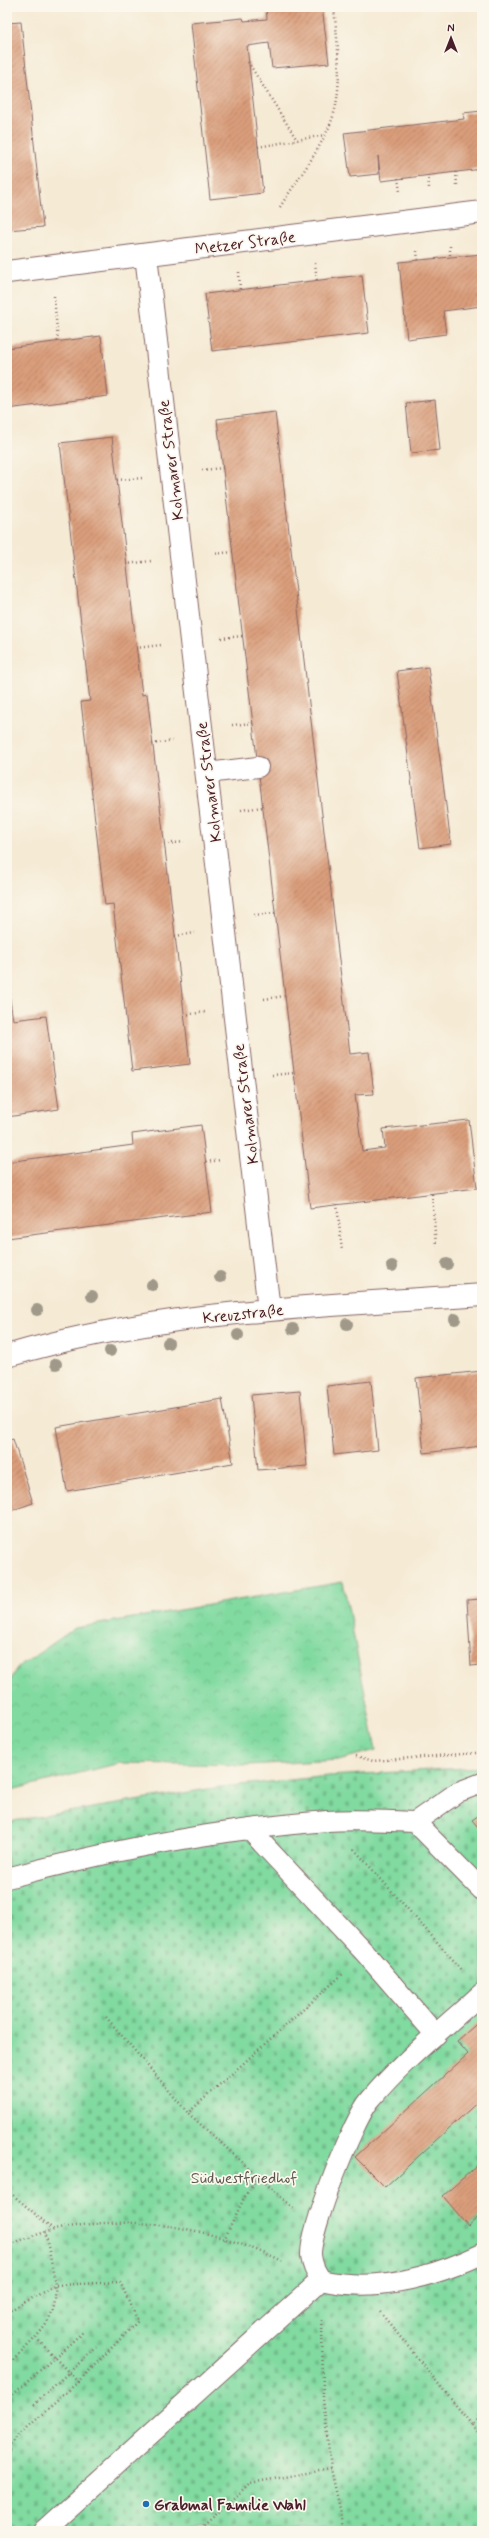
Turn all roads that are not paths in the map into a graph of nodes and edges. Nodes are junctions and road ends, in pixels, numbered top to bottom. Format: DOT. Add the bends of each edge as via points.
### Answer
graph roads {
  1 [pos="482,212"];
  2 [pos="146,255"];
  3 [pos="7,272"];
  4 [pos="258,767"];
  5 [pos="207,773"];
  6 [pos="482,1295"];
  7 [pos="269,1310"];
  8 [pos="7,1356"];
  9 [pos="482,1784"];
  10 [pos="415,1822"];
  11 [pos="249,1829"];
  12 [pos="7,1878"];
  13 [pos="482,1890"];
  14 [pos="482,1993"];
  15 [pos="436,2035"];
  16 [pos="482,2254"];
  17 [pos="322,2280"];
  18 [pos="43,2531"];
  1 -- 2 [label="street, Metzer Straße"];
  2 -- 3 [label="street, Metzer Straße"];
  2 -- 5 [label="street, Kolmarer Straße"];
  4 -- 5 [label="lane"];
  5 -- 7 [label="street, Kolmarer Straße"];
  6 -- 7 [label="street, Kreuzstraße"];
  7 -- 8 [label="street, Kreuzstraße" via="161,1321 52,1342"];
  9 -- 10 [label="lane" via="458,1792"];
  10 -- 11 [label="lane" via="328,1821"];
  10 -- 13 [label="lane"];
  11 -- 12 [label="lane" via="90,1856"];
  11 -- 15 [label="lane" via="366,1954"];
  14 -- 15 [label="lane"];
  15 -- 17 [label="lane" via="379,2090 361,2113 314,2228 311,2254 313,2267"];
  16 -- 17 [label="lane" via="417,2279 356,2284"];
  17 -- 18 [label="lane"];
}
